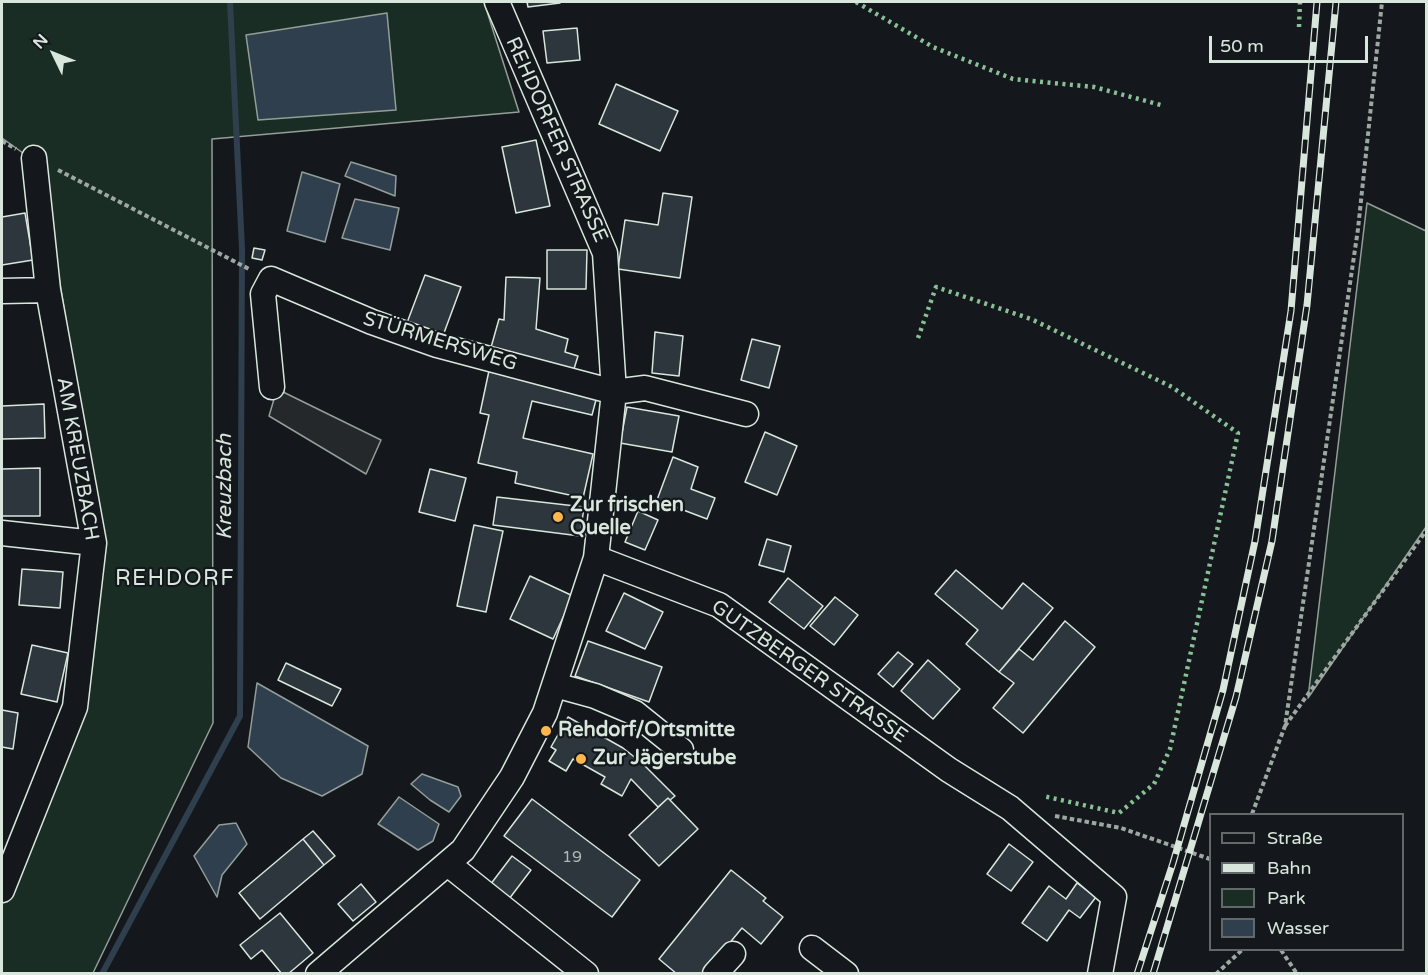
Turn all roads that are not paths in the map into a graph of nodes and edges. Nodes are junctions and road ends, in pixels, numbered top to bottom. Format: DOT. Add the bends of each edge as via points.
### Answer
graph roads {
  1 [pos="497,2"];
  2 [pos="34,158"];
  3 [pos="48,290"];
  4 [pos="2,291"];
  5 [pos="272,387"];
  6 [pos="614,392"];
  7 [pos="746,414"];
  8 [pos="2,534"];
  9 [pos="93,543"];
  10 [pos="596,558"];
  11 [pos="555,685"];
  12 [pos="681,750"];
  13 [pos="8,854"];
  14 [pos="448,864"];
  15 [pos="2,890"];
  16 [pos="812,948"];
  17 [pos="733,954"];
  18 [pos="318,974"];
  19 [pos="586,974"];
  20 [pos="715,974"];
  21 [pos="846,974"];
  22 [pos="1100,974"];
  1 -- 6 [label="street, REHDORFER STRASSE" via="605,253"];
  2 -- 3 [label="street, AM KREUZBACH"];
  3 -- 4 [label="street"];
  3 -- 9 [label="street, AM KREUZBACH"];
  5 -- 6 [label="street, STÜRMERSWEG" via="263,294 271,279 437,345"];
  6 -- 7 [label="street" via="645,388"];
  6 -- 10 [label="street, REHDORFER STRASSE"];
  8 -- 9 [label="street"];
  9 -- 13 [label="street, AM KREUZBACH" via="75,707"];
  10 -- 11 [label="street, REHDORFER STRASSE"];
  10 -- 22 [label="street, GUTZBERGER STRASSE" via="719,605 949,770 1010,808 1114,897"];
  11 -- 12 [label="street" via="635,713"];
  11 -- 14 [label="street, REHDORFER STRASSE" via="512,777 463,850"];
  13 -- 15 [label="street, AM KREUZBACH"];
  14 -- 18 [label="street, REHDORFER STRASSE"];
  14 -- 19 [label="street"];
  16 -- 21 [label="street"];
  17 -- 20 [label="street"];
}
